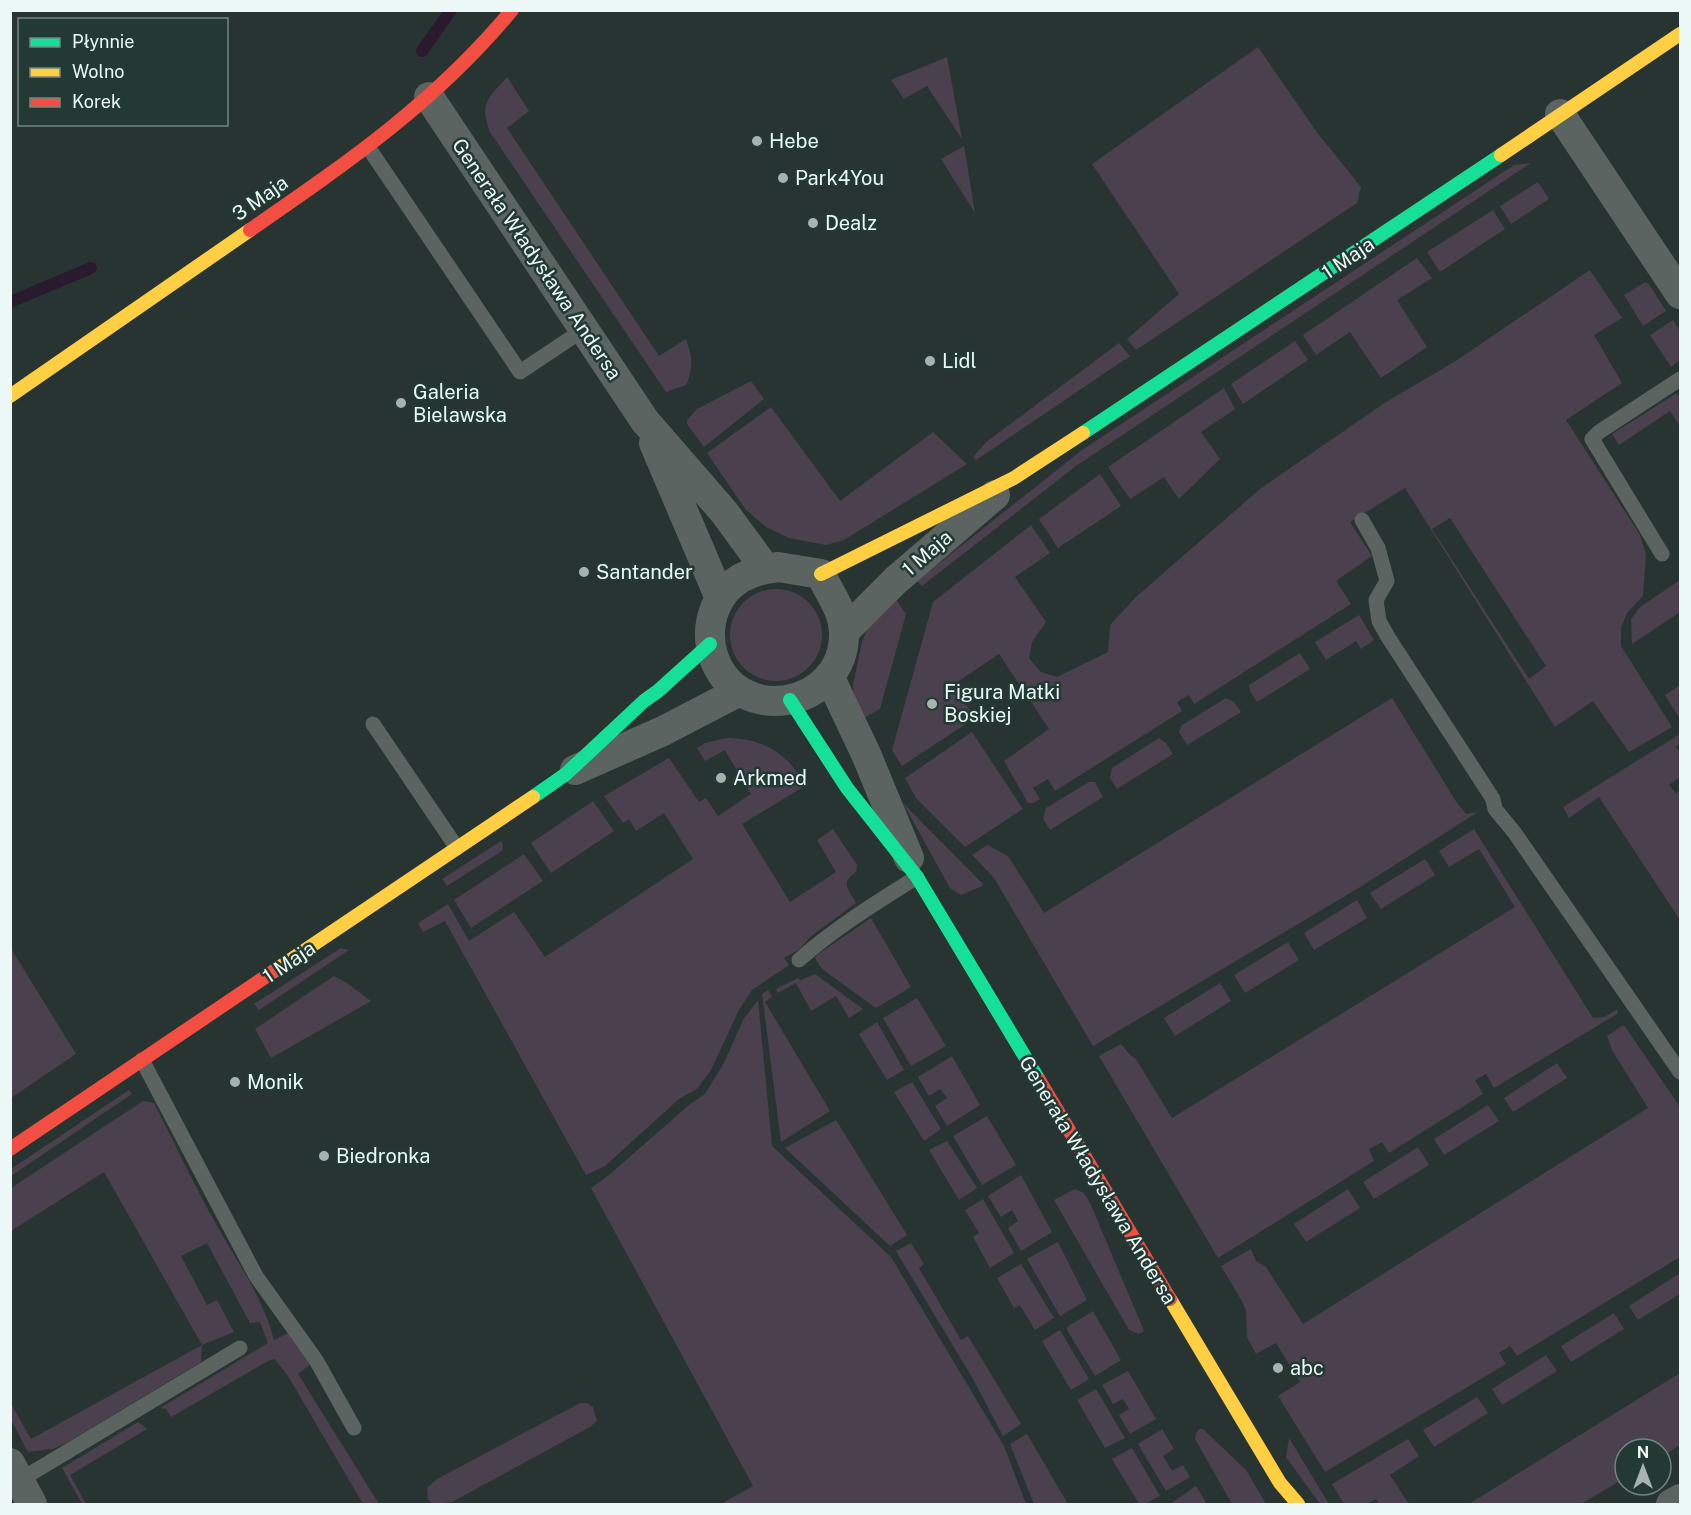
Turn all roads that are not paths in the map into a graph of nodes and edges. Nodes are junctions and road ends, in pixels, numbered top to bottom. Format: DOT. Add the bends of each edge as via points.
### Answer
graph roads {
  1 [pos="512,10"];
  2 [pos="1680,34"];
  3 [pos="429,97"];
  4 [pos="1560,114"];
  5 [pos="368,147"];
  6 [pos="1680,294"];
  7 [pos="583,330"];
  8 [pos="1680,379"];
  9 [pos="10,396"];
  10 [pos="645,421"];
  11 [pos="1014,478"];
  12 [pos="1362,520"];
  13 [pos="1662,554"];
  14 [pos="765,568"];
  15 [pos="821,574"];
  16 [pos="720,598"];
  17 [pos="844,632"];
  18 [pos="710,644"];
  19 [pos="830,676"];
  20 [pos="740,691"];
  21 [pos="790,700"];
  22 [pos="373,724"];
  23 [pos="566,774"];
  24 [pos="457,848"];
  25 [pos="917,877"];
  26 [pos="800,960"];
  27 [pos="142,1060"];
  28 [pos="1680,1072"];
  29 [pos="10,1149"];
  30 [pos="240,1348"];
  31 [pos="354,1428"];
  32 [pos="21,1482"];
  33 [pos="1288,1497"];
  34 [pos="1680,1499"];
  35 [pos="1671,1504"];
  1 -- 3 [label="street, 3 Maja" via="492,36"];
  2 -- 4 [label="street, 1 Maja"];
  3 -- 5 [label="street, 3 Maja"];
  3 -- 7 [label="street, Generała Władysława Andersa"];
  4 -- 6 [label="street"];
  4 -- 11 [label="street, 1 Maja"];
  5 -- 7 [label="lane" via="520,372"];
  5 -- 9 [label="street, 3 Maja"];
  7 -- 10 [label="street, Generała Władysława Andersa"];
  8 -- 13 [label="lane" via="1592,440"];
  10 -- 14 [label="street, Generała Władysława Andersa" via="724,512"];
  10 -- 16 [label="street, Generała Władysława Andersa"];
  11 -- 15 [label="street, 1 Maja"];
  11 -- 17 [label="street, 1 Maja" via="896,580"];
  12 -- 28 [label="lane" via="1378,548 1388,580 1376,600 1379,621 1388,637 1493,799 1495,809"];
  14 -- 15 [label="street"];
  14 -- 16 [label="street" via="739,579"];
  15 -- 17 [label="street" via="842,617"];
  16 -- 18 [label="street" via="713,612"];
  17 -- 19 [label="street" via="843,648"];
  18 -- 20 [label="street" via="716,663"];
  18 -- 23 [label="street, 1 Maja"];
  19 -- 21 [label="street" via="805,695"];
  19 -- 25 [label="street, Generała Władysława Andersa"];
  20 -- 21 [label="street" via="764,700"];
  20 -- 23 [label="street, 1 Maja"];
  21 -- 25 [label="street, Generała Władysława Andersa" via="847,788"];
  22 -- 24 [label="lane"];
  23 -- 24 [label="street, 1 Maja"];
  24 -- 27 [label="street, 1 Maja"];
  25 -- 26 [label="lane"];
  25 -- 33 [label="street, Generała Władysława Andersa"];
  27 -- 29 [label="street, 1 Maja"];
  27 -- 31 [label="lane" via="256,1276 316,1360"];
  30 -- 32 [label="lane"];
  34 -- 35 [label="street"];
}
